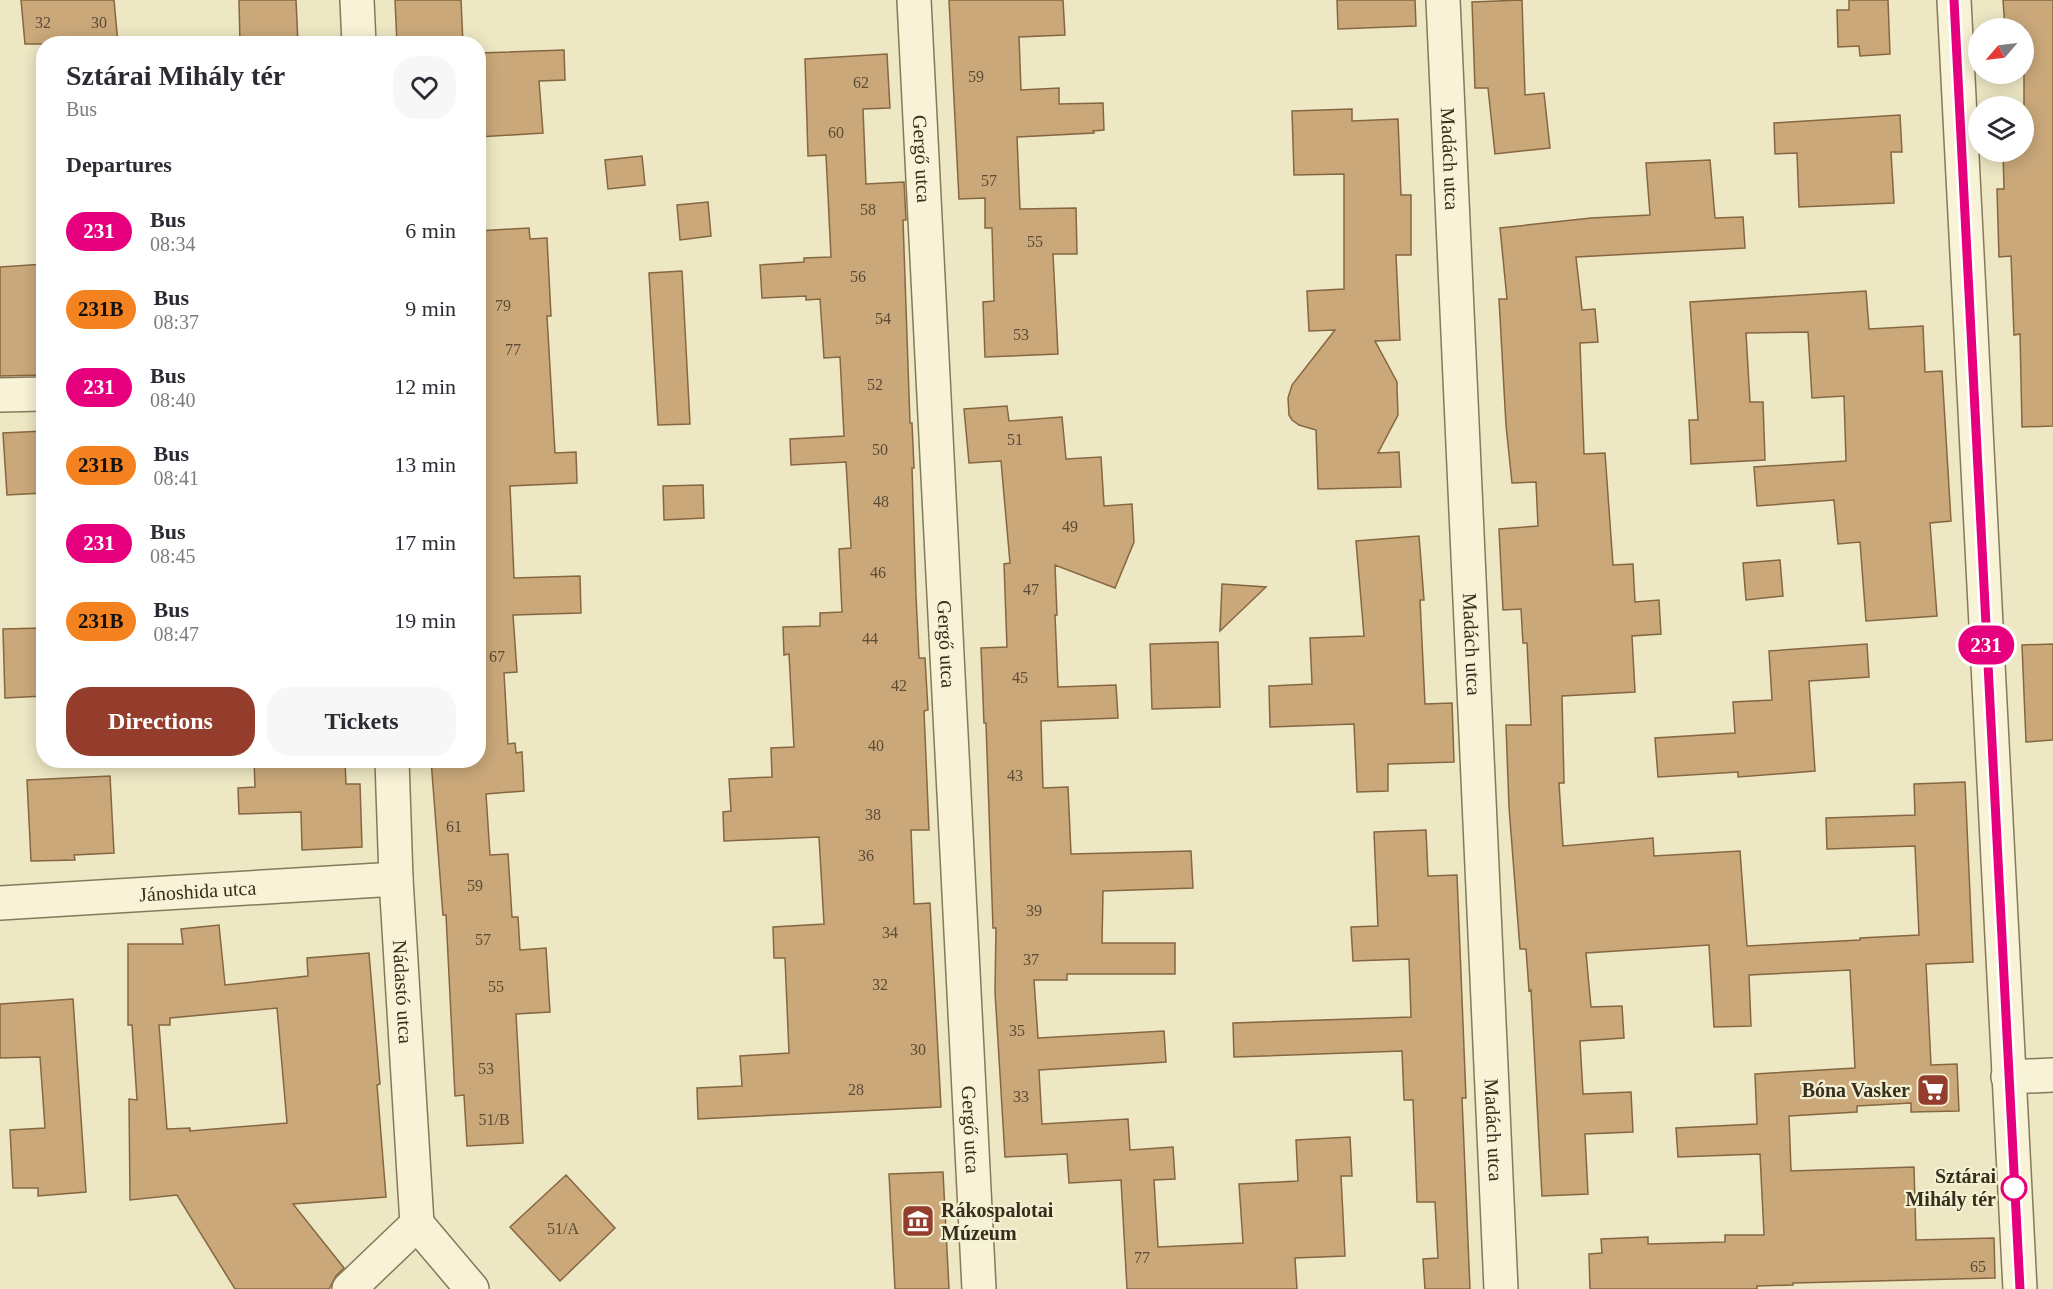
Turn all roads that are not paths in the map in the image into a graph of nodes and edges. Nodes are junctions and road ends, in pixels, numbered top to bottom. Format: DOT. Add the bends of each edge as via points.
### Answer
graph roads {
  1 [pos="357,0"];
  2 [pos="914,0"];
  3 [pos="1443,0"];
  4 [pos="1954,0"];
  5 [pos="359,36"];
  6 [pos="36,394"];
  7 [pos="0,395"];
  8 [pos="392,768"];
  9 [pos="396,879"];
  10 [pos="0,903"];
  11 [pos="2053,1075"];
  12 [pos="2008,1077"];
  13 [pos="417,1224"];
  14 [pos="349,1289"];
  15 [pos="472,1289"];
  16 [pos="979,1289"];
  17 [pos="1501,1289"];
  18 [pos="2020,1289"];
  1 -- 5 [label="street"];
  2 -- 16 [label="street, Gergő utca"];
  3 -- 17 [label="street, Madách utca"];
  4 -- 12 [label="street"];
  6 -- 7 [label="street"];
  8 -- 9 [label="street, Nádastó utca"];
  9 -- 10 [label="street, Jánoshida utca"];
  9 -- 13 [label="street, Nádastó utca"];
  11 -- 12 [label="street"];
  12 -- 18 [label="street"];
  13 -- 14 [label="street"];
  13 -- 15 [label="street"];
}
